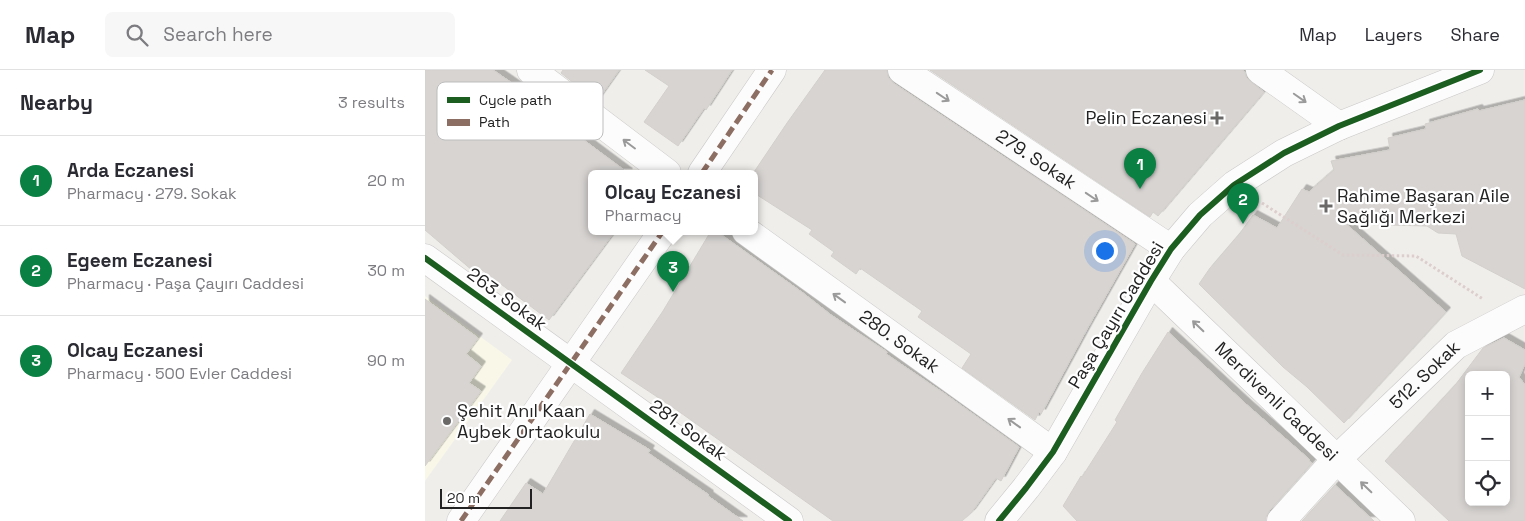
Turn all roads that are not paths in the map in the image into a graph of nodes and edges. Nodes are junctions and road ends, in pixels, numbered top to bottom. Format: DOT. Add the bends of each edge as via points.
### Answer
graph roads {
  1 [pos="531,70"];
  2 [pos="772,70"];
  3 [pos="902,70"];
  4 [pos="1260,70"];
  5 [pos="1480,70"];
  6 [pos="547,82"];
  7 [pos="603,125"];
  8 [pos="1339,126"];
  9 [pos="663,170"];
  10 [pos="704,170"];
  11 [pos="660,235"];
  12 [pos="752,235"];
  13 [pos="1171,249"];
  14 [pos="425,258"];
  15 [pos="1151,281"];
  16 [pos="1520,317"];
  17 [pos="571,363"];
  18 [pos="1053,452"];
  19 [pos="1337,459"];
  20 [pos="461,521"];
  21 [pos="789,521"];
  22 [pos="999,521"];
  23 [pos="1281,521"];
  24 [pos="1401,521"];
  6 -- 1 [label="street, one-way"];
  2 -- 10 [label="street"];
  3 -- 13 [label="street, 279. Sokak, one-way"];
  4 -- 8 [label="street, one-way"];
  5 -- 8 [label="street, Paşa Çayırı Caddesi"];
  9 -- 7 [label="street, one-way"];
  8 -- 13 [label="street, Paşa Çayırı Caddesi" via="1284,152 1234,185 1200,215"];
  11 -- 17 [label="street"];
  18 -- 12 [label="street, 280. Sokak, one-way"];
  13 -- 15 [label="street, Paşa Çayırı Caddesi"];
  14 -- 17 [label="street, 263. Sokak"];
  15 -- 18 [label="street, Paşa Çayırı Caddesi"];
  19 -- 15 [label="street, Merdivenli Caddesi, one-way"];
  16 -- 19 [label="street, 512. Sokak" via="1456,345"];
  17 -- 20 [label="street"];
  17 -- 21 [label="street, 281. Sokak"];
  18 -- 22 [label="street, Paşa Çayırı Caddesi"];
  19 -- 23 [label="street, 512. Sokak"];
  24 -- 19 [label="street, Merdivenli Caddesi, one-way"];
}
